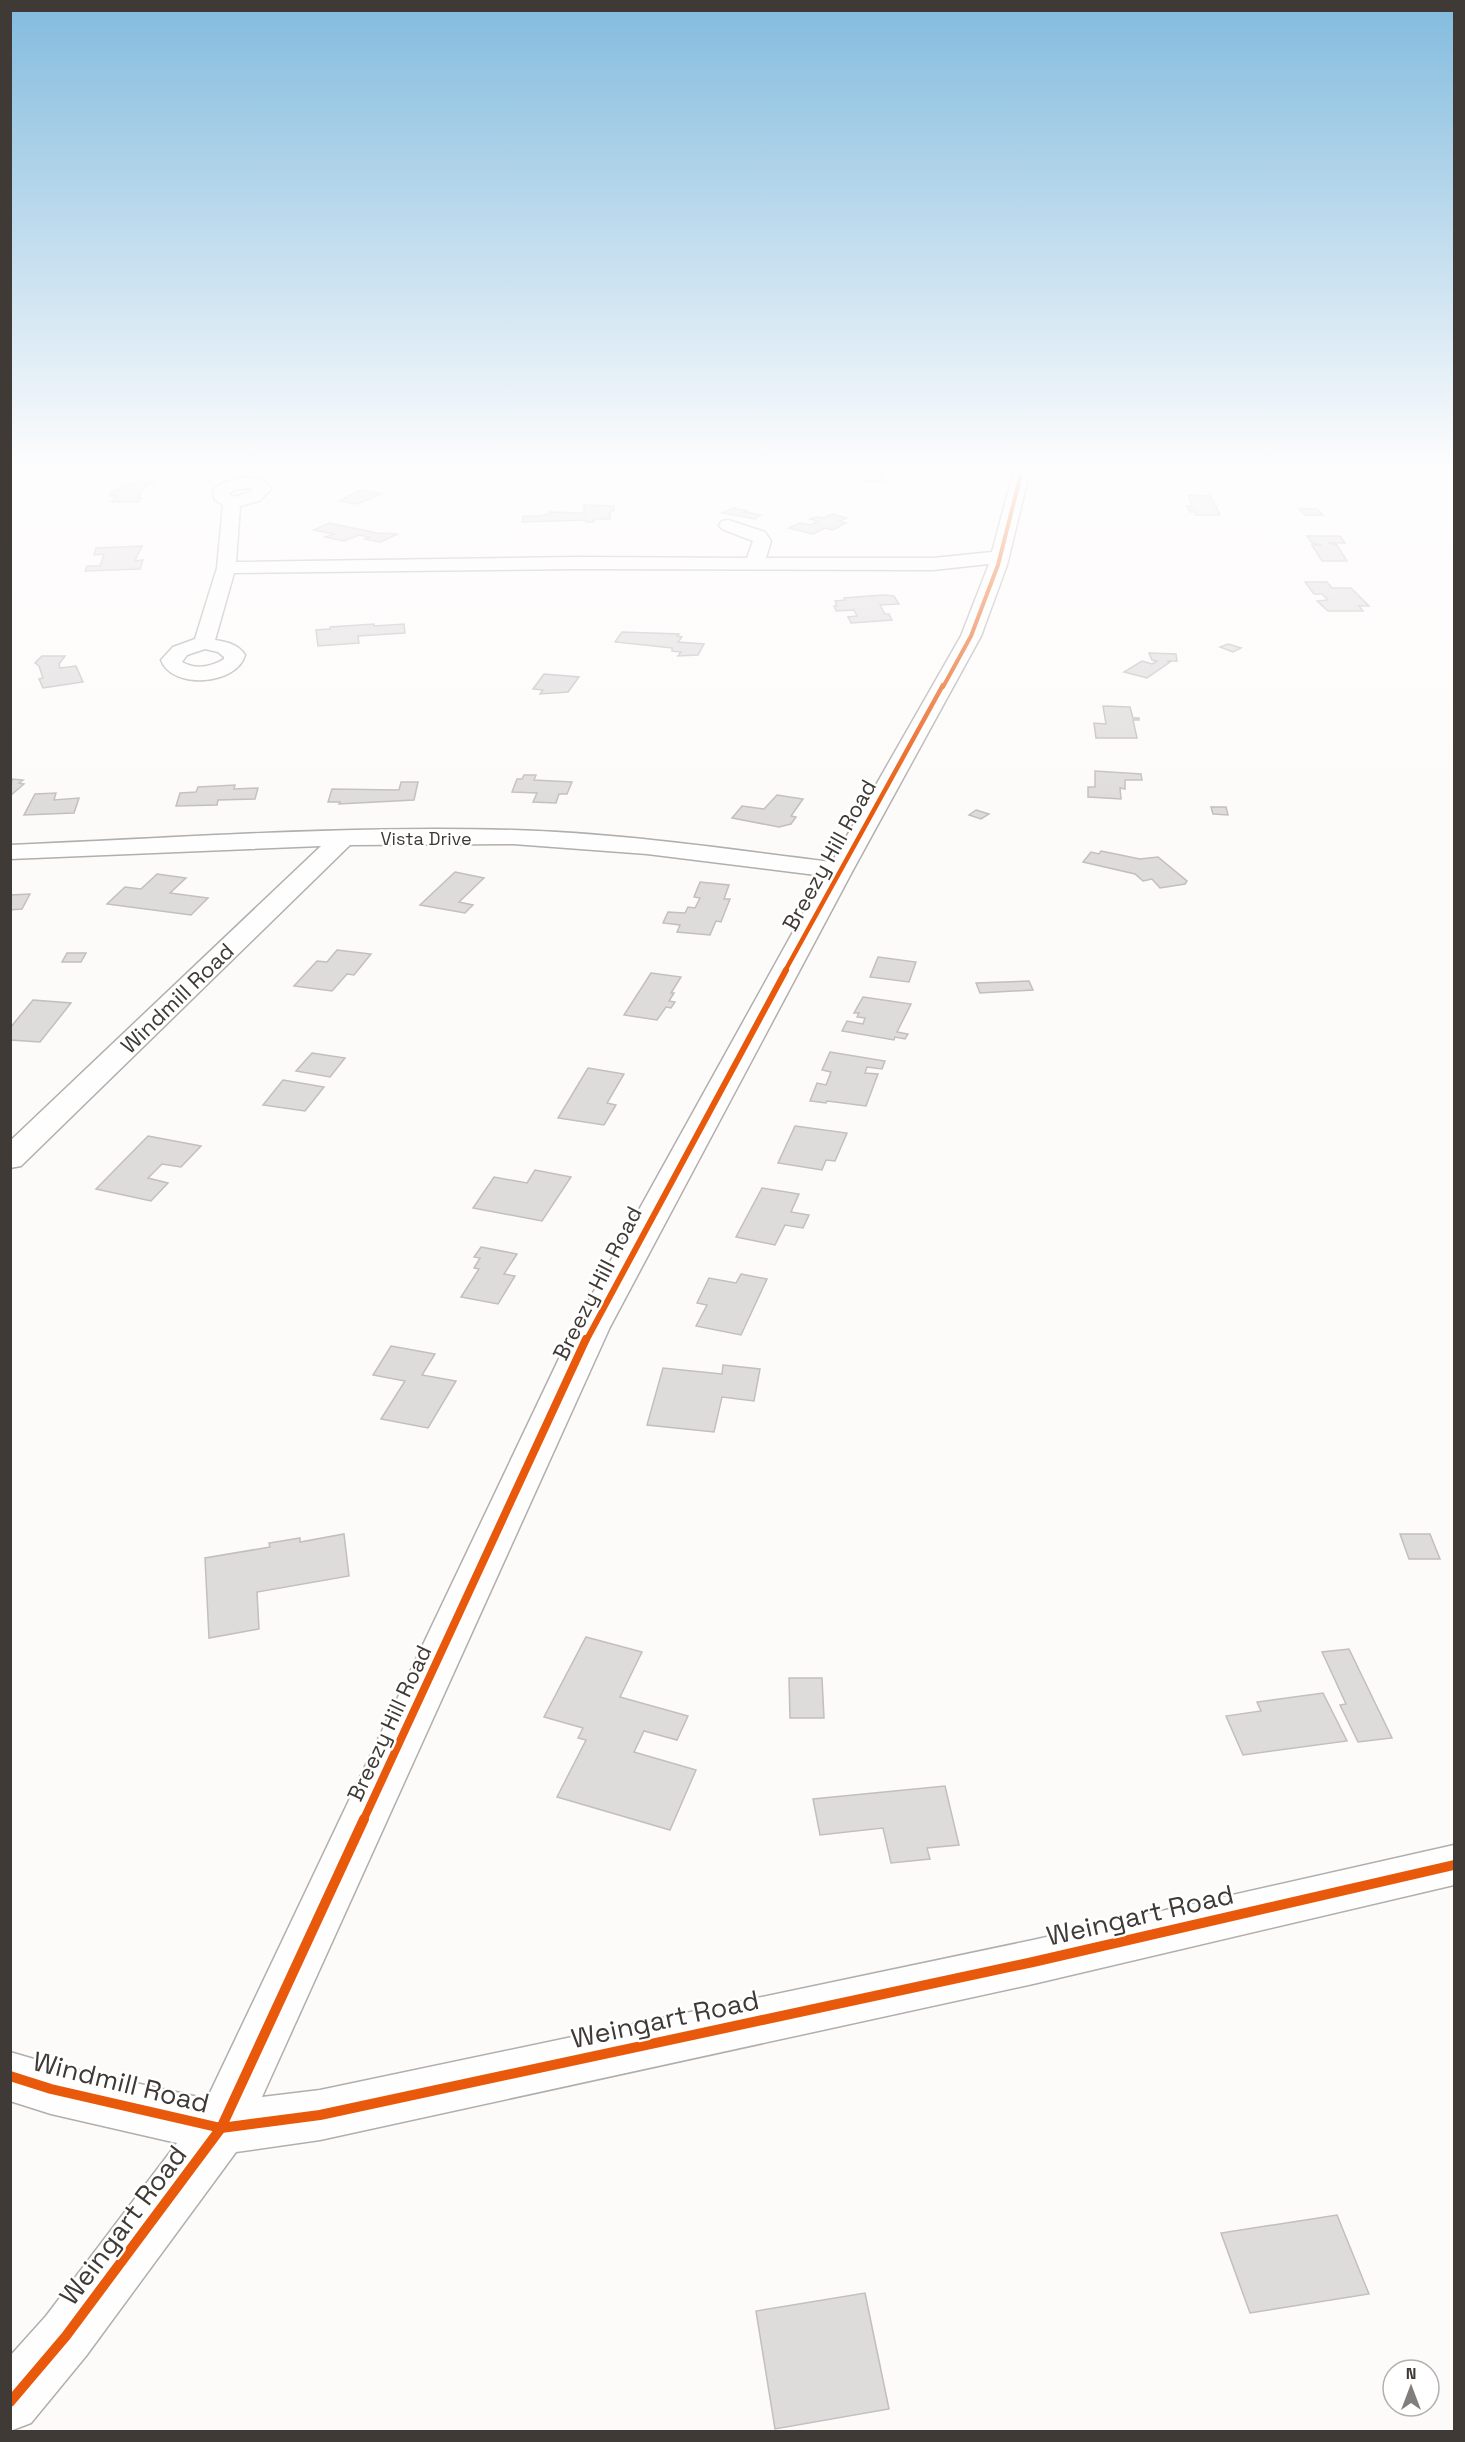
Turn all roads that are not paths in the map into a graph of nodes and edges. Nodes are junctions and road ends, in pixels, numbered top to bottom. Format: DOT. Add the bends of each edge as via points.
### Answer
graph roads {
  1 [pos="222,580"];
  2 [pos="991,580"];
  3 [pos="204,643"];
  4 [pos="344,838"];
  5 [pos="10,852"];
  6 [pos="840,870"];
  7 [pos="10,1159"];
  8 [pos="1455,1865"];
  9 [pos="10,2076"];
  10 [pos="221,2128"];
  11 [pos="10,2402"];
  1 -- 3 [label="street"];
  2 -- 6 [label="street, Breezy Hill Road" via="971,636"];
  4 -- 5 [label="street, Vista Drive"];
  4 -- 6 [label="street, Vista Drive" via="513,837 647,847"];
  4 -- 7 [label="street, Windmill Road"];
  6 -- 10 [label="street, Breezy Hill Road" via="592,1327"];
  8 -- 10 [label="street, Weingart Road" via="1033,1962 398,2099 320,2115"];
  9 -- 10 [label="street, Windmill Road"];
  10 -- 11 [label="street, Weingart Road" via="66,2336"];
}
